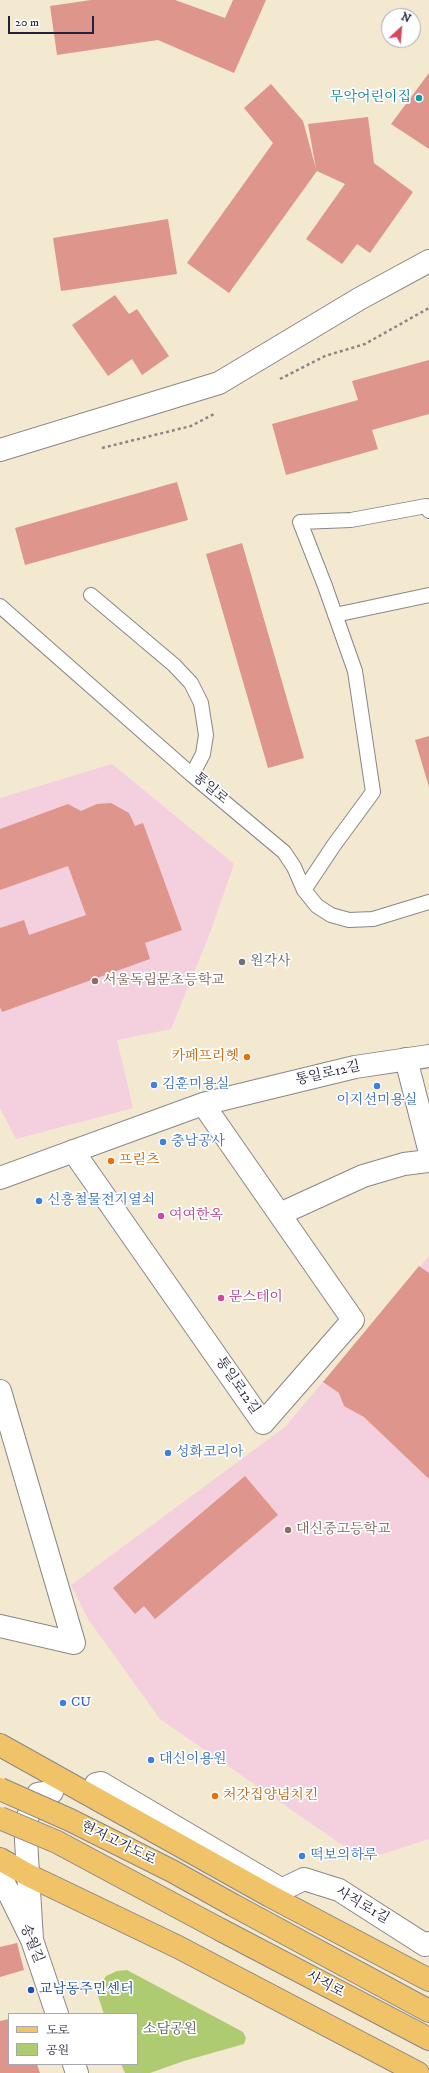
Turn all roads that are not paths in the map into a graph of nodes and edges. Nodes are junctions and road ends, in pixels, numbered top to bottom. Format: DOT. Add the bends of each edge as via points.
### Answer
graph roads {
  1 [pos="429,261"];
  2 [pos="0,450"];
  3 [pos="429,511"];
  4 [pos="91,595"];
  5 [pos="429,595"];
  6 [pos="0,606"];
  7 [pos="336,615"];
  8 [pos="192,775"];
  9 [pos="304,890"];
  10 [pos="429,902"];
  11 [pos="429,1056"];
  12 [pos="406,1059"];
  13 [pos="204,1104"];
  14 [pos="429,1149"];
  15 [pos="73,1151"];
  16 [pos="429,1161"];
  17 [pos="0,1178"];
  18 [pos="280,1214"];
  19 [pos="0,1390"];
  20 [pos="0,1626"];
  21 [pos="0,1745"];
  22 [pos="0,1759"];
  23 [pos="53,1784"];
  24 [pos="96,1784"];
  25 [pos="0,1789"];
  26 [pos="0,1818"];
  27 [pos="0,1859"];
  28 [pos="0,1875"];
  29 [pos="28,1875"];
  30 [pos="277,1893"];
  31 [pos="233,1905"];
  32 [pos="221,1930"];
  33 [pos="32,1940"];
  34 [pos="429,1943"];
  35 [pos="429,1980"];
  36 [pos="429,2011"];
  37 [pos="57,2013"];
  38 [pos="429,2039"];
  39 [pos="418,2073"];
  1 -- 2 [label="street" via="219,383"];
  3 -- 7 [label="lane" via="426,506 351,520 300,522"];
  4 -- 8 [label="lane" via="174,665 191,683 201,703 206,735 203,754"];
  5 -- 7 [label="lane"];
  6 -- 8 [label="lane, 통일로"];
  7 -- 9 [label="lane" via="355,671 373,792"];
  8 -- 9 [label="lane, 통일로" via="284,852 294,866"];
  9 -- 10 [label="lane, 통일로" via="317,906 331,915 349,920 373,919"];
  11 -- 12 [label="street, 통일로12길"];
  12 -- 13 [label="street, 통일로12길" via="355,1067"];
  12 -- 14 [label="street"];
  13 -- 15 [label="street, 통일로12길"];
  13 -- 18 [label="street, 통일로12길"];
  15 -- 17 [label="street, 통일로12길"];
  15 -- 18 [label="street, 통일로12길" via="263,1423 353,1320"];
  16 -- 18 [label="street" via="404,1164 363,1176"];
  19 -- 20 [label="street" via="74,1643"];
  21 -- 23 [label="main road"];
  22 -- 23 [label="main road"];
  23 -- 29 [label="street" via="38,1794 26,1823"];
  23 -- 30 [label="main road"];
  24 -- 30 [label="street" via="101,1783"];
  25 -- 31 [label="main road, 현저고가도로, bridge" via="90,1830"];
  26 -- 32 [label="main road, 현저고가도로, bridge" via="57,1842"];
  27 -- 29 [label="main road"];
  28 -- 33 [label="street, 송월길"];
  29 -- 33 [label="street"];
  29 -- 39 [label="main road" via="178,1948"];
  30 -- 34 [label="street, 사직로1길" via="304,1879 339,1890 425,1945"];
  30 -- 35 [label="main road"];
  31 -- 36 [label="main road, 사직로"];
  32 -- 38 [label="main road, 사직로"];
  33 -- 37 [label="street, 송월길"];
}
